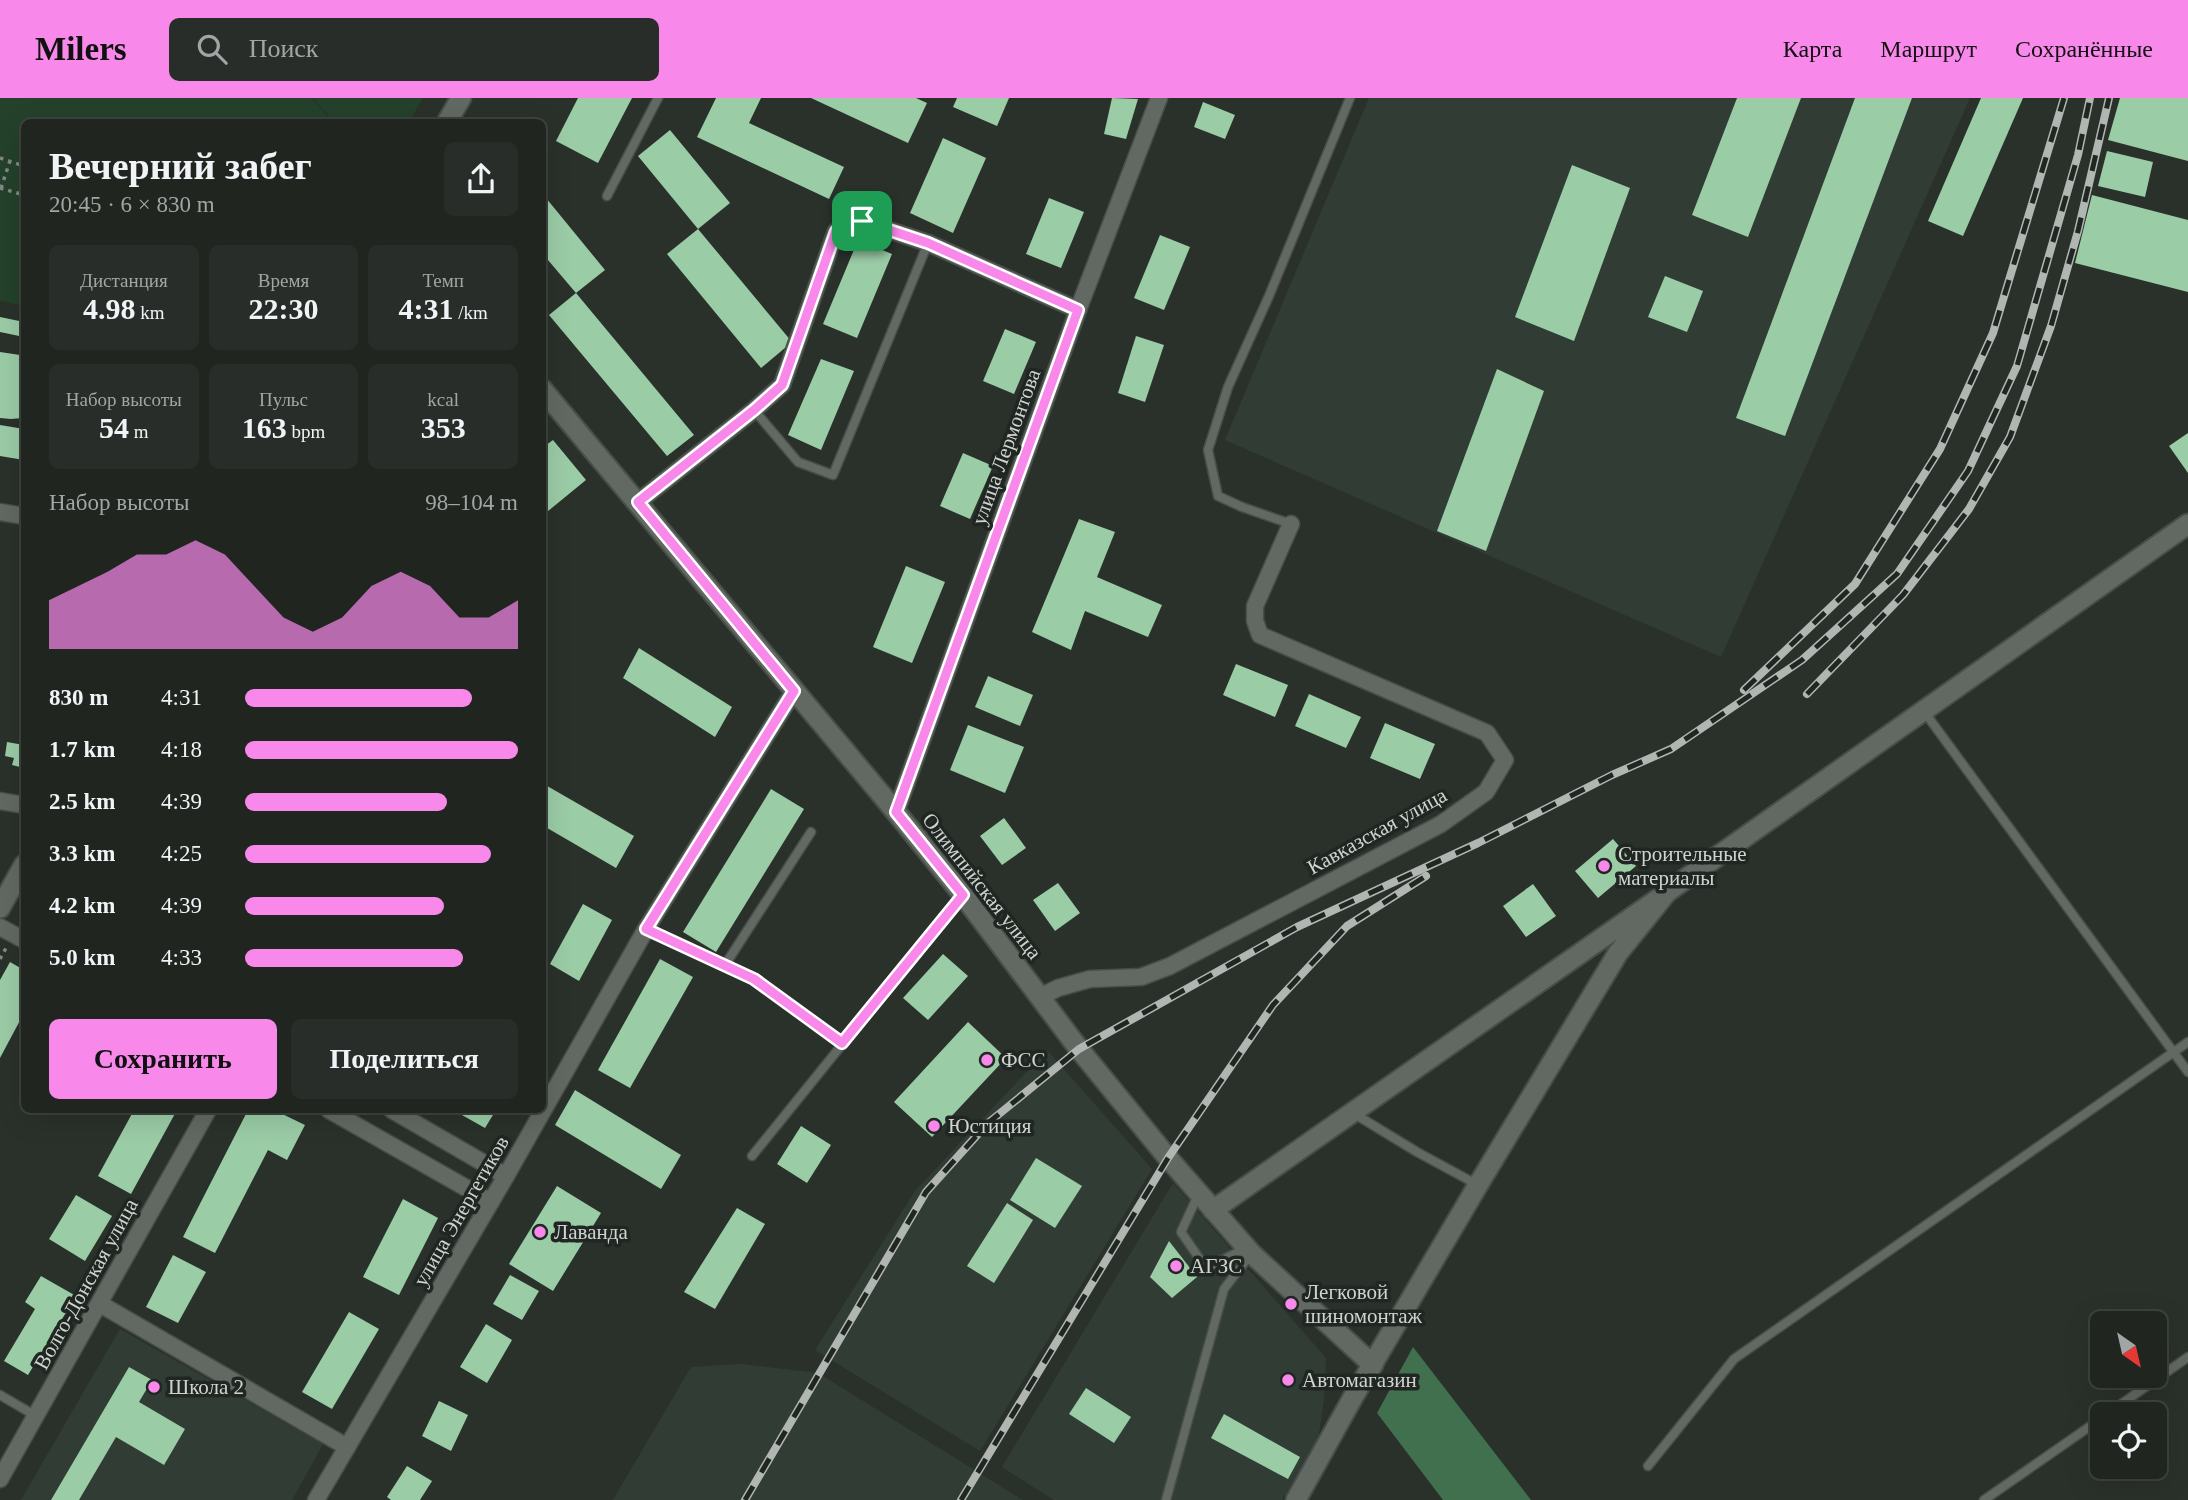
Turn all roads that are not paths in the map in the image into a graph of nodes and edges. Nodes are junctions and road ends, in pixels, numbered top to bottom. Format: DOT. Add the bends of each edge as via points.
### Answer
graph roads {
  1 [pos="461,98"];
  2 [pos="658,98"];
  3 [pos="1159,98"];
  4 [pos="1350,98"];
  5 [pos="449,119"];
  6 [pos="607,196"];
  7 [pos="928,243"];
  8 [pos="1078,310"];
  9 [pos="546,394"];
  10 [pos="754,410"];
  11 [pos="638,502"];
  12 [pos="0,512"];
  13 [pos="21,516"];
  14 [pos="1291,524"];
  15 [pos="2188,524"];
  16 [pos="794,691"];
  17 [pos="1923,710"];
  18 [pos="0,801"];
  19 [pos="21,804"];
  20 [pos="896,812"];
  21 [pos="811,832"];
  22 [pos="18,892"];
  23 [pos="1667,892"];
  24 [pos="963,895"];
  25 [pos="0,908"];
  26 [pos="0,927"];
  27 [pos="646,929"];
  28 [pos="21,938"];
  29 [pos="724,965"];
  30 [pos="1040,997"];
  31 [pos="2188,1042"];
  32 [pos="842,1043"];
  33 [pos="2173,1052"];
  34 [pos="2188,1072"];
  35 [pos="546,1105"];
  36 [pos="1351,1112"];
  37 [pos="206,1113"];
  38 [pos="334,1113"];
  39 [pos="397,1113"];
  40 [pos="542,1113"];
  41 [pos="751,1156"];
  42 [pos="506,1176"];
  43 [pos="1478,1185"];
  44 [pos="1199,1193"];
  45 [pos="491,1202"];
  46 [pos="1213,1210"];
  47 [pos="1249,1251"];
  48 [pos="100,1304"];
  49 [pos="2188,1357"];
  50 [pos="1373,1365"];
  51 [pos="0,1395"];
  52 [pos="2124,1402"];
  53 [pos="36,1416"];
  54 [pos="2090,1426"];
  55 [pos="347,1447"];
  56 [pos="1648,1466"];
  57 [pos="0,1479"];
  58 [pos="316,1500"];
  59 [pos="1166,1500"];
  60 [pos="1296,1500"];
  61 [pos="1984,1500"];
  1 -- 5 [label="street"];
  2 -- 6 [label="lane"];
  3 -- 8 [label="street, улица Лермонтова"];
  4 -- 14 [label="lane" via="1228,387 1208,450 1218,496"];
  7 -- 8 [label="street"];
  7 -- 10 [label="street" via="862,221 836,231 782,385"];
  7 -- 10 [label="lane" via="833,475 798,462"];
  8 -- 20 [label="street, улица Лермонтова"];
  9 -- 11 [label="street, Олимпийская улица"];
  10 -- 11 [label="street"];
  11 -- 16 [label="street, Олимпийская улица"];
  12 -- 13 [label="street"];
  14 -- 30 [label="street, Кавказская улица" via="1255,606 1260,635 1487,733 1505,760 1486,792 1441,824 1170,966 1141,977 1090,979"];
  15 -- 17 [label="street"];
  16 -- 20 [label="street, Олимпийская улица"];
  16 -- 27 [label="street, улица Энергетиков"];
  17 -- 23 [label="street"];
  17 -- 33 [label="lane"];
  18 -- 19 [label="street"];
  20 -- 24 [label="street, Олимпийская улица"];
  21 -- 29 [label="lane"];
  22 -- 25 [label="street"];
  23 -- 36 [label="street"];
  23 -- 43 [label="street" via="1618,953"];
  24 -- 30 [label="street, Олимпийская улица"];
  24 -- 32 [label="lane"];
  26 -- 28 [label="street"];
  27 -- 29 [label="lane"];
  27 -- 35 [label="street, улица Энергетиков"];
  29 -- 32 [label="lane" via="754,979"];
  30 -- 44 [label="street, Олимпийская улица"];
  31 -- 33 [label="lane"];
  32 -- 41 [label="lane"];
  33 -- 34 [label="lane"];
  33 -- 56 [label="lane" via="1734,1359"];
  36 -- 43 [label="lane"];
  36 -- 46 [label="street"];
  37 -- 48 [label="street, Волго-Донская улица"];
  38 -- 45 [label="street"];
  39 -- 42 [label="street"];
  40 -- 42 [label="street, улица Энергетиков"];
  42 -- 45 [label="street, улица Энергетиков"];
  43 -- 50 [label="street"];
  44 -- 46 [label="street, Олимпийская улица"];
  44 -- 47 [label="lane" via="1181,1232 1206,1268"];
  45 -- 55 [label="street, улица Энергетиков"];
  46 -- 47 [label="street, Олимпийская улица"];
  47 -- 50 [label="street, Олимпийская улица"];
  47 -- 59 [label="lane" via="1224,1289"];
  48 -- 53 [label="street, Волго-Донская улица"];
  48 -- 55 [label="street"];
  49 -- 52 [label="lane"];
  50 -- 60 [label="street"];
  51 -- 53 [label="lane"];
  53 -- 57 [label="street, Волго-Донская улица"];
  54 -- 61 [label="lane"];
  55 -- 58 [label="street, улица Энергетиков"];
}
